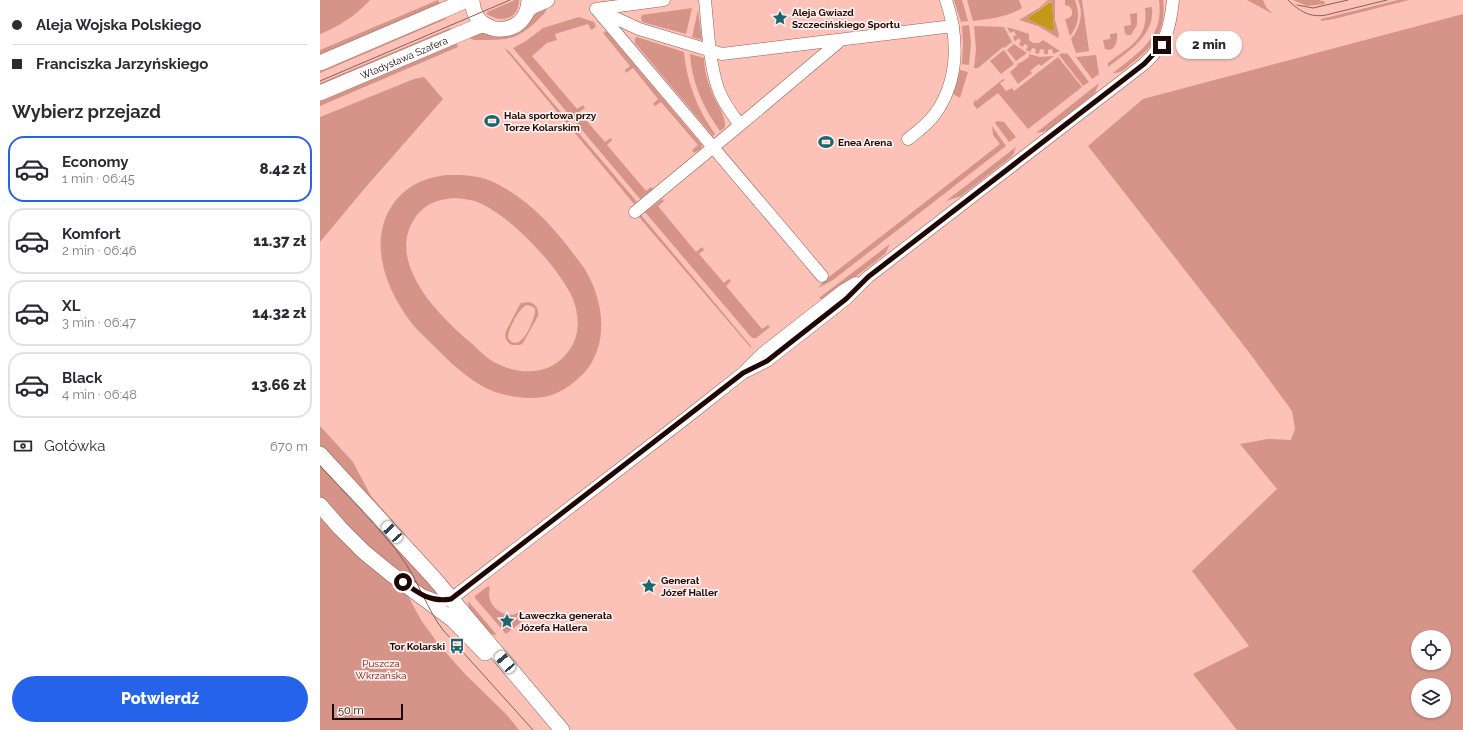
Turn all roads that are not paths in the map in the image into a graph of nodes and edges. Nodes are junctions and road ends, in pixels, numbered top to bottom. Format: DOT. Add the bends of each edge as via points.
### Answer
graph roads {
  1 [pos="467,0"];
  2 [pos="472,0"];
  3 [pos="546,0"];
  4 [pos="664,0"];
  5 [pos="705,0"];
  6 [pos="946,0"];
  7 [pos="1168,0"];
  8 [pos="1173,0"];
  9 [pos="528,6"];
  10 [pos="596,10"];
  11 [pos="1172,15"];
  12 [pos="488,26"];
  13 [pos="954,26"];
  14 [pos="841,40"];
  15 [pos="711,51"];
  16 [pos="320,63"];
  17 [pos="320,93"];
  18 [pos="740,125"];
  19 [pos="908,139"];
  20 [pos="713,148"];
  21 [pos="635,212"];
  22 [pos="822,276"];
  23 [pos="320,454"];
  24 [pos="323,508"];
  25 [pos="420,594"];
  26 [pos="451,599"];
  27 [pos="457,624"];
  28 [pos="554,730"];
  29 [pos="562,730"];
  1 -- 16 [label="main road"];
  2 -- 12 [label="main road" via="475,15"];
  3 -- 9 [label="main road"];
  4 -- 10 [label="street"];
  5 -- 15 [label="street"];
  6 -- 13 [label="street"];
  7 -- 11 [label="street"];
  8 -- 11 [label="street"];
  9 -- 12 [label="main road, Władysława Szafera" via="520,22 509,28 497,29"];
  10 -- 15 [label="street" via="639,29"];
  10 -- 20 [label="street"];
  11 -- 26 [label="street" via="1164,41 1144,64 868,277 841,292 762,354 743,373"];
  12 -- 17 [label="main road, Władysława Szafera" via="481,25"];
  13 -- 14 [label="street"];
  13 -- 19 [label="street" via="954,66 945,96 929,122"];
  14 -- 15 [label="street" via="722,54"];
  14 -- 18 [label="street"];
  15 -- 18 [label="street" via="719,90 725,104"];
  18 -- 20 [label="street"];
  20 -- 21 [label="street"];
  20 -- 22 [label="street"];
  23 -- 26 [label="main road"];
  24 -- 25 [label="main road" via="364,552"];
  25 -- 26 [label="street" via="438,600"];
  25 -- 27 [label="main road"];
  26 -- 27 [label="street"];
  26 -- 29 [label="main road"];
  27 -- 28 [label="main road"];
}
